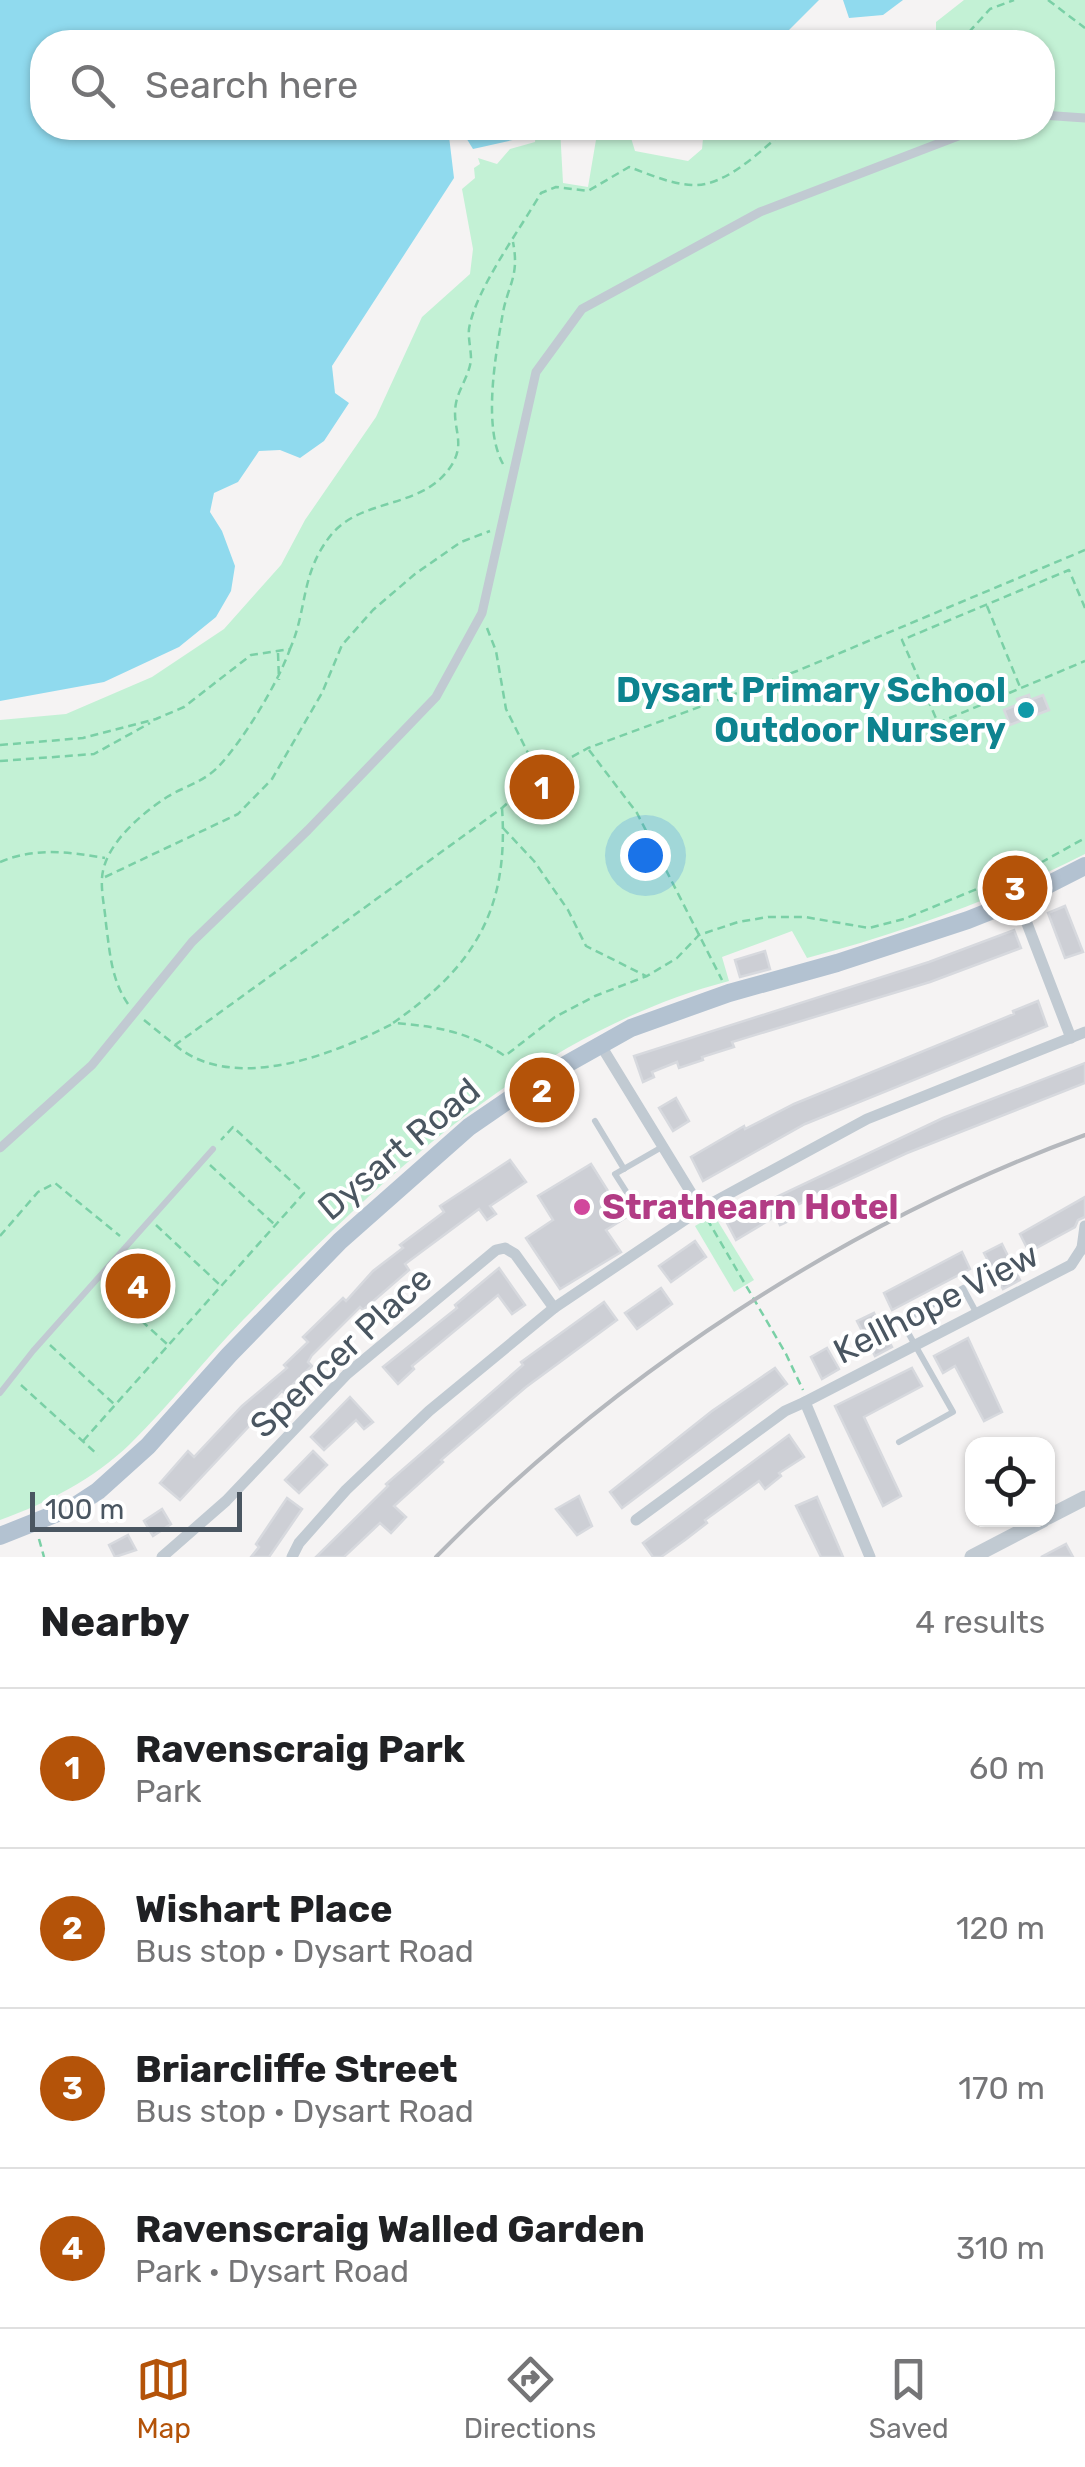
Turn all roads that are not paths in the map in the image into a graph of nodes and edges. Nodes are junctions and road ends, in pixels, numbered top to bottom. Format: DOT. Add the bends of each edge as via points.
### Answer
graph roads {
  1 [pos="1055,117"];
  2 [pos="1085,118"];
  3 [pos="947,140"];
  4 [pos="1085,866"];
  5 [pos="1018,900"];
  6 [pos="1085,1032"];
  7 [pos="1071,1038"];
  8 [pos="600,1044"];
  9 [pos="595,1121"];
  10 [pos="663,1146"];
  11 [pos="0,1148"];
  12 [pos="213,1149"];
  13 [pos="624,1169"];
  14 [pos="701,1209"];
  15 [pos="638,1210"];
  16 [pos="1085,1226"];
  17 [pos="1084,1248"];
  18 [pos="554,1308"];
  19 [pos="977,1314"];
  20 [pos="916,1346"];
  21 [pos="0,1392"];
  22 [pos="804,1402"];
  23 [pos="899,1442"];
  24 [pos="1085,1498"];
  25 [pos="1055,1513"];
  26 [pos="636,1520"];
  27 [pos="1029,1527"];
  28 [pos="0,1536"];
  29 [pos="162,1557"];
  30 [pos="292,1557"];
  31 [pos="870,1557"];
  32 [pos="972,1557"];
  1 -- 2 [label="street"];
  3 -- 11 [label="street" via="760,212 582,309 536,372 482,613 436,697 192,942 92,1064"];
  4 -- 5 [label="main road, Dysart Road"];
  5 -- 7 [label="street"];
  5 -- 8 [label="main road, Dysart Road" via="920,938 729,993"];
  6 -- 7 [label="street"];
  7 -- 14 [label="street" via="866,1120"];
  8 -- 10 [label="street"];
  8 -- 28 [label="main road, Dysart Road" via="469,1127 340,1240 148,1446 98,1490"];
  9 -- 13 [label="lane"];
  10 -- 13 [label="lane"];
  10 -- 14 [label="street"];
  12 -- 21 [label="lane"];
  13 -- 15 [label="lane" via="615,1174"];
  14 -- 18 [label="street"];
  16 -- 17 [label="street"];
  17 -- 19 [label="street, Kellhope View" via="1071,1265"];
  18 -- 29 [label="street, Spencer Place" via="515,1254 496,1250 347,1374 226,1501"];
  18 -- 30 [label="street" via="429,1411 346,1490"];
  19 -- 20 [label="street, Kellhope View"];
  19 -- 20 [label="lane" via="963,1288 902,1322"];
  20 -- 22 [label="street, Kellhope View"];
  20 -- 23 [label="lane" via="953,1412"];
  22 -- 26 [label="street, Kellhope View"];
  22 -- 31 [label="street"];
  24 -- 25 [label="street"];
  27 -- 32 [label="street"];
}
